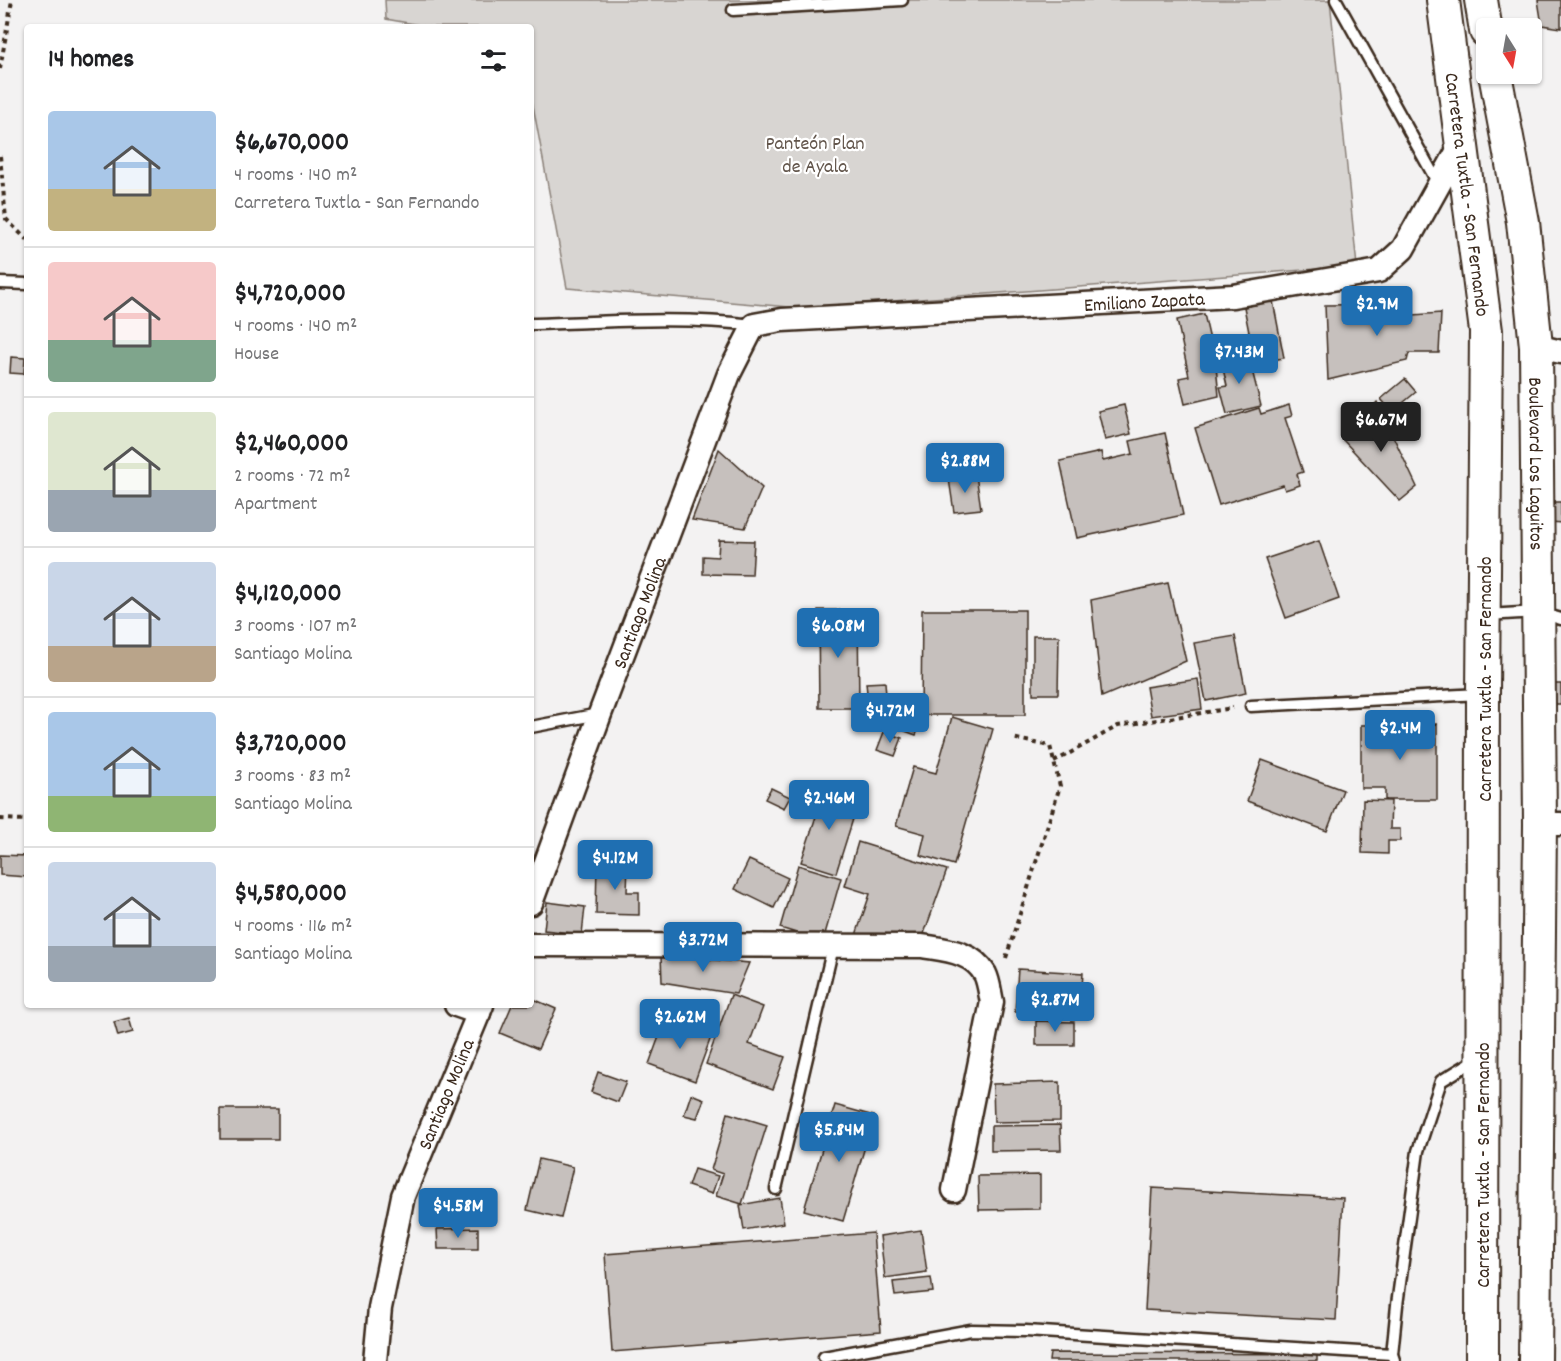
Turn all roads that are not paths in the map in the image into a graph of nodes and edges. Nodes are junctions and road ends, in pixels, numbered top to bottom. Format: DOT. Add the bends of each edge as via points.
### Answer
graph roads {
  1 [pos="902,0"];
  2 [pos="1336,0"];
  3 [pos="1443,0"];
  4 [pos="1481,0"];
  5 [pos="733,10"];
  6 [pos="1484,18"];
  7 [pos="1497,84"];
  8 [pos="1462,142"];
  9 [pos="1440,185"];
  10 [pos="0,282"];
  11 [pos="24,284"];
  12 [pos="534,324"];
  13 [pos="754,325"];
  14 [pos="1549,349"];
  15 [pos="1549,615"];
  16 [pos="1484,616"];
  17 [pos="1483,694"];
  18 [pos="1251,706"];
  19 [pos="600,714"];
  20 [pos="534,726"];
  21 [pos="1550,824"];
  22 [pos="534,895"];
  23 [pos="534,945"];
  24 [pos="833,947"];
  25 [pos="480,1009"];
  26 [pos="1482,1056"];
  27 [pos="776,1189"];
  28 [pos="954,1190"];
  29 [pos="824,1357"];
  30 [pos="1393,1358"];
  31 [pos="375,1361"];
  32 [pos="1482,1361"];
  33 [pos="1535,1361"];
  1 -- 5 [label="lane"];
  2 -- 9 [label="lane"];
  3 -- 8 [label="main road, Carretera Tuxtla - San Fernando"];
  4 -- 6 [label="main road"];
  7 -- 14 [label="main road, Boulevard Los Laguitos"];
  8 -- 9 [label="street, Emiliano Zapata"];
  8 -- 16 [label="main road, Carretera Tuxtla - San Fernando" via="1486,331"];
  9 -- 13 [label="street, Emiliano Zapata" via="1403,249 1379,271 1233,296"];
  10 -- 11 [label="lane"];
  12 -- 13 [label="lane" via="650,320"];
  13 -- 19 [label="street, Santiago Molina" via="729,374"];
  14 -- 15 [label="main road, Boulevard Los Laguitos"];
  15 -- 16 [label="lane"];
  15 -- 21 [label="main road, Boulevard Los Laguitos"];
  16 -- 17 [label="main road, Carretera Tuxtla - San Fernando"];
  17 -- 18 [label="lane"];
  17 -- 26 [label="main road, Carretera Tuxtla - San Fernando"];
  19 -- 20 [label="lane"];
  19 -- 22 [label="street, Santiago Molina"];
  21 -- 33 [label="main road, Boulevard Los Laguitos"];
  23 -- 24 [label="street"];
  24 -- 27 [label="lane"];
  24 -- 28 [label="street" via="922,946 956,951 972,960 985,975 992,1002"];
  25 -- 31 [label="street, Santiago Molina" via="403,1196 380,1308"];
  26 -- 30 [label="lane" via="1441,1082 1418,1151"];
  26 -- 32 [label="main road, Carretera Tuxtla - San Fernando"];
  29 -- 30 [label="lane" via="971,1330"];
}
